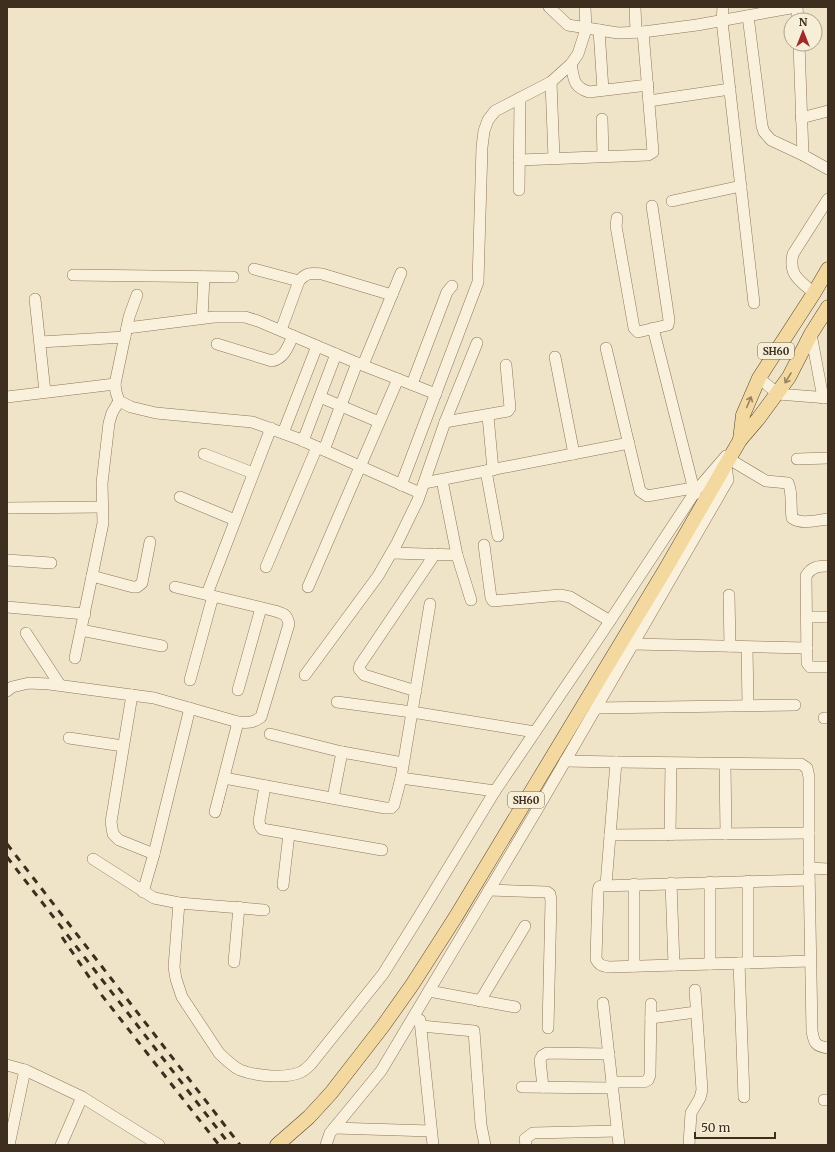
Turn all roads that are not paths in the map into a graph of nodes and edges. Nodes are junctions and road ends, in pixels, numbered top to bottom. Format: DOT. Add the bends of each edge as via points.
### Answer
graph roads {
  1 [pos="549,7"];
  2 [pos="585,7"];
  3 [pos="635,7"];
  4 [pos="723,7"];
  5 [pos="797,7"];
  6 [pos="748,16"];
  7 [pos="722,21"];
  8 [pos="586,29"];
  9 [pos="599,30"];
  10 [pos="640,32"];
  11 [pos="799,52"];
  12 [pos="571,64"];
  13 [pos="551,82"];
  14 [pos="648,85"];
  15 [pos="730,89"];
  16 [pos="603,90"];
  17 [pos="520,98"];
  18 [pos="649,101"];
  19 [pos="828,111"];
  20 [pos="801,118"];
  21 [pos="602,119"];
  22 [pos="803,155"];
  23 [pos="603,156"];
  24 [pos="554,158"];
  25 [pos="520,160"];
  26 [pos="828,169"];
  27 [pos="741,186"];
  28 [pos="520,190"];
  29 [pos="828,199"];
  30 [pos="672,201"];
  31 [pos="652,206"];
  32 [pos="617,218"];
  33 [pos="254,269"];
  34 [pos="828,269"];
  35 [pos="401,273"];
  36 [pos="73,275"];
  37 [pos="204,277"];
  38 [pos="233,277"];
  39 [pos="299,281"];
  40 [pos="452,286"];
  41 [pos="814,293"];
  42 [pos="137,295"];
  43 [pos="392,295"];
  44 [pos="35,299"];
  45 [pos="754,303"];
  46 [pos="828,307"];
  47 [pos="202,318"];
  48 [pos="653,328"];
  49 [pos="281,330"];
  50 [pos="126,332"];
  51 [pos="811,334"];
  52 [pos="293,336"];
  53 [pos="40,342"];
  54 [pos="477,343"];
  55 [pos="217,344"];
  56 [pos="317,346"];
  57 [pos="606,348"];
  58 [pos="336,354"];
  59 [pos="555,357"];
  60 [pos="360,364"];
  61 [pos="506,365"];
  62 [pos="759,378"];
  63 [pos="398,379"];
  64 [pos="115,384"];
  65 [pos="412,384"];
  66 [pos="45,392"];
  67 [pos="436,394"];
  68 [pos="778,394"];
  69 [pos="7,397"];
  70 [pos="320,397"];
  71 [pos="825,398"];
  72 [pos="119,401"];
  73 [pos="341,406"];
  74 [pos="488,416"];
  75 [pos="379,422"];
  76 [pos="445,422"];
  77 [pos="271,428"];
  78 [pos="283,433"];
  79 [pos="740,440"];
  80 [pos="303,441"];
  81 [pos="629,443"];
  82 [pos="320,448"];
  83 [pos="204,454"];
  84 [pos="574,454"];
  85 [pos="828,458"];
  86 [pos="797,459"];
  87 [pos="728,463"];
  88 [pos="360,466"];
  89 [pos="490,470"];
  90 [pos="253,473"];
  91 [pos="442,480"];
  92 [pos="401,485"];
  93 [pos="422,488"];
  94 [pos="694,490"];
  95 [pos="180,497"];
  96 [pos="7,505"];
  97 [pos="102,507"];
  98 [pos="699,511"];
  99 [pos="828,519"];
  100 [pos="235,520"];
  101 [pos="498,536"];
  102 [pos="150,542"];
  103 [pos="484,545"];
  104 [pos="392,553"];
  105 [pos="435,554"];
  106 [pos="457,555"];
  107 [pos="7,560"];
  108 [pos="51,563"];
  109 [pos="828,566"];
  110 [pos="266,567"];
  111 [pos="92,576"];
  112 [pos="175,587"];
  113 [pos="308,587"];
  114 [pos="210,595"];
  115 [pos="729,595"];
  116 [pos="471,600"];
  117 [pos="430,604"];
  118 [pos="7,607"];
  119 [pos="261,608"];
  120 [pos="85,614"];
  121 [pos="807,617"];
  122 [pos="828,617"];
  123 [pos="610,621"];
  124 [pos="81,630"];
  125 [pos="26,633"];
  126 [pos="633,644"];
  127 [pos="162,646"];
  128 [pos="730,646"];
  129 [pos="747,647"];
  130 [pos="807,648"];
  131 [pos="75,658"];
  132 [pos="828,667"];
  133 [pos="305,675"];
  134 [pos="190,680"];
  135 [pos="60,686"];
  136 [pos="238,690"];
  137 [pos="7,691"];
  138 [pos="416,691"];
  139 [pos="132,695"];
  140 [pos="337,702"];
  141 [pos="748,705"];
  142 [pos="795,705"];
  143 [pos="190,708"];
  144 [pos="596,708"];
  145 [pos="412,712"];
  146 [pos="238,722"];
  147 [pos="534,732"];
  148 [pos="270,734"];
  149 [pos="69,738"];
  150 [pos="124,746"];
  151 [pos="342,752"];
  152 [pos="565,760"];
  153 [pos="616,762"];
  154 [pos="403,763"];
  155 [pos="671,763"];
  156 [pos="725,764"];
  157 [pos="224,778"];
  158 [pos="401,778"];
  159 [pos="265,786"];
  160 [pos="495,791"];
  161 [pos="333,798"];
  162 [pos="215,812"];
  163 [pos="809,833"];
  164 [pos="289,834"];
  165 [pos="726,834"];
  166 [pos="610,835"];
  167 [pos="670,835"];
  168 [pos="382,850"];
  169 [pos="154,854"];
  170 [pos="93,858"];
  171 [pos="808,868"];
  172 [pos="828,869"];
  173 [pos="809,880"];
  174 [pos="748,881"];
  175 [pos="710,882"];
  176 [pos="671,883"];
  177 [pos="634,884"];
  178 [pos="283,885"];
  179 [pos="606,885"];
  180 [pos="489,890"];
  181 [pos="143,892"];
  182 [pos="179,903"];
  183 [pos="239,907"];
  184 [pos="264,910"];
  185 [pos="525,926"];
  186 [pos="810,961"];
  187 [pos="234,962"];
  188 [pos="744,963"];
  189 [pos="710,964"];
  190 [pos="674,965"];
  191 [pos="634,966"];
  192 [pos="695,990"];
  193 [pos="429,991"];
  194 [pos="480,1001"];
  195 [pos="603,1003"];
  196 [pos="651,1004"];
  197 [pos="514,1007"];
  198 [pos="419,1008"];
  199 [pos="696,1012"];
  200 [pos="651,1018"];
  201 [pos="421,1026"];
  202 [pos="548,1028"];
  203 [pos="828,1048"];
  204 [pos="609,1054"];
  205 [pos="7,1065"];
  206 [pos="25,1070"];
  207 [pos="612,1085"];
  208 [pos="522,1087"];
  209 [pos="543,1087"];
  210 [pos="82,1096"];
  211 [pos="744,1097"];
  212 [pos="334,1128"];
  213 [pos="431,1131"];
  214 [pos="617,1132"];
  215 [pos="280,1142"];
  216 [pos="9,1145"];
  217 [pos="61,1145"];
  218 [pos="159,1145"];
  219 [pos="326,1145"];
  220 [pos="433,1145"];
  221 [pos="484,1145"];
  222 [pos="526,1145"];
  223 [pos="619,1145"];
  224 [pos="689,1145"];
  1 -- 8 [label="street" via="568,25"];
  2 -- 8 [label="street"];
  3 -- 10 [label="street"];
  4 -- 7 [label="street"];
  5 -- 6 [label="street"];
  6 -- 7 [label="street"];
  6 -- 22 [label="street" via="764,132 771,140"];
  7 -- 10 [label="street"];
  7 -- 15 [label="street"];
  8 -- 9 [label="street"];
  8 -- 12 [label="street" via="578,54"];
  9 -- 10 [label="street"];
  9 -- 16 [label="street"];
  10 -- 14 [label="street"];
  11 -- 20 [label="street"];
  12 -- 13 [label="street"];
  12 -- 16 [label="street" via="575,84 581,89 589,92"];
  13 -- 17 [label="street"];
  13 -- 24 [label="street"];
  14 -- 16 [label="street"];
  14 -- 18 [label="street"];
  15 -- 18 [label="street"];
  15 -- 27 [label="street"];
  17 -- 25 [label="street"];
  17 -- 67 [label="street" via="495,111 484,131 478,282"];
  18 -- 23 [label="street" via="653,152 648,155"];
  19 -- 20 [label="street"];
  20 -- 22 [label="street"];
  21 -- 23 [label="street"];
  22 -- 26 [label="street"];
  23 -- 24 [label="street"];
  24 -- 25 [label="street"];
  25 -- 28 [label="street"];
  27 -- 30 [label="street"];
  27 -- 45 [label="street"];
  29 -- 41 [label="street" via="793,254 792,260 795,276"];
  31 -- 48 [label="street" via="669,323"];
  32 -- 48 [label="street" via="616,226 634,328 638,332"];
  33 -- 39 [label="street"];
  34 -- 41 [label="main road, SH60"];
  35 -- 43 [label="street"];
  36 -- 37 [label="street"];
  37 -- 38 [label="street"];
  37 -- 47 [label="street"];
  39 -- 43 [label="street" via="311,273 322,274"];
  39 -- 49 [label="street"];
  40 -- 65 [label="street" via="447,292"];
  41 -- 62 [label="main road, SH60"];
  42 -- 50 [label="street"];
  43 -- 60 [label="street"];
  44 -- 53 [label="street"];
  46 -- 51 [label="main road, SH60"];
  47 -- 49 [label="street" via="245,317"];
  47 -- 50 [label="street"];
  48 -- 94 [label="street"];
  49 -- 52 [label="street"];
  50 -- 53 [label="street"];
  50 -- 64 [label="street"];
  51 -- 68 [label="main road, SH60, one-way"];
  51 -- 71 [label="street"];
  52 -- 55 [label="street" via="283,356 277,360"];
  52 -- 56 [label="street"];
  53 -- 66 [label="street"];
  54 -- 76 [label="street"];
  56 -- 58 [label="street"];
  56 -- 78 [label="street"];
  57 -- 81 [label="street"];
  58 -- 60 [label="street"];
  58 -- 70 [label="street"];
  59 -- 84 [label="street"];
  60 -- 63 [label="street"];
  60 -- 73 [label="street"];
  61 -- 74 [label="street" via="510,408 508,412"];
  62 -- 68 [label="street"];
  79 -- 62 [label="main road, SH60, one-way" via="743,415"];
  63 -- 65 [label="street"];
  63 -- 75 [label="street"];
  64 -- 66 [label="street"];
  64 -- 72 [label="street"];
  65 -- 67 [label="street"];
  66 -- 69 [label="street"];
  67 -- 92 [label="street"];
  68 -- 71 [label="street"];
  68 -- 79 [label="main road, SH60"];
  70 -- 73 [label="street"];
  70 -- 80 [label="street"];
  72 -- 77 [label="street" via="131,407 156,413 252,422"];
  72 -- 97 [label="street" via="109,423"];
  73 -- 75 [label="street"];
  73 -- 82 [label="street"];
  74 -- 76 [label="street"];
  74 -- 89 [label="street"];
  75 -- 88 [label="street"];
  76 -- 93 [label="street"];
  77 -- 78 [label="street"];
  77 -- 90 [label="street"];
  78 -- 80 [label="street"];
  79 -- 87 [label="main road, SH60"];
  79 -- 94 [label="street"];
  80 -- 82 [label="street"];
  81 -- 84 [label="street"];
  81 -- 94 [label="street" via="640,491 643,494 647,496"];
  82 -- 88 [label="street"];
  82 -- 110 [label="street"];
  83 -- 90 [label="street"];
  84 -- 89 [label="street"];
  85 -- 86 [label="street"];
  87 -- 98 [label="main road, SH60"];
  87 -- 99 [label="street" via="766,481 788,484 791,489 792,518 796,521"];
  87 -- 126 [label="street" via="728,480"];
  88 -- 92 [label="street"];
  88 -- 113 [label="street"];
  89 -- 91 [label="street"];
  89 -- 101 [label="street"];
  90 -- 100 [label="street"];
  91 -- 93 [label="street"];
  91 -- 106 [label="street"];
  92 -- 93 [label="street"];
  93 -- 104 [label="street"];
  94 -- 98 [label="street"];
  94 -- 123 [label="street"];
  95 -- 100 [label="street"];
  96 -- 97 [label="street"];
  97 -- 111 [label="street" via="103,523"];
  98 -- 215 [label="main road, SH60" via="455,918 412,985 331,1093 309,1117"];
  100 -- 114 [label="street"];
  102 -- 111 [label="street" via="142,583 137,587"];
  103 -- 123 [label="street" via="491,598 494,601 560,595 570,597"];
  104 -- 105 [label="street"];
  104 -- 133 [label="street"];
  105 -- 106 [label="street"];
  105 -- 138 [label="street" via="359,669 364,675"];
  106 -- 116 [label="street"];
  107 -- 108 [label="street"];
  109 -- 121 [label="street" via="814,568 806,576"];
  111 -- 120 [label="street"];
  112 -- 114 [label="street"];
  114 -- 119 [label="street"];
  114 -- 134 [label="street"];
  115 -- 128 [label="street"];
  117 -- 138 [label="street"];
  118 -- 120 [label="street"];
  119 -- 136 [label="street"];
  119 -- 146 [label="street" via="283,614 288,618 288,624 261,717 250,723"];
  120 -- 124 [label="street"];
  121 -- 122 [label="street"];
  121 -- 130 [label="street"];
  123 -- 147 [label="street"];
  124 -- 127 [label="street"];
  124 -- 131 [label="street"];
  125 -- 135 [label="street"];
  126 -- 128 [label="street"];
  126 -- 144 [label="street"];
  128 -- 129 [label="street"];
  129 -- 130 [label="street"];
  129 -- 141 [label="street"];
  130 -- 132 [label="street" via="807,663 810,667"];
  135 -- 137 [label="street" via="30,683 12,687"];
  135 -- 139 [label="street"];
  138 -- 145 [label="street"];
  139 -- 143 [label="street"];
  139 -- 150 [label="street"];
  140 -- 145 [label="street"];
  141 -- 142 [label="street"];
  141 -- 144 [label="street"];
  143 -- 146 [label="street"];
  143 -- 169 [label="street"];
  144 -- 152 [label="street"];
  145 -- 147 [label="street"];
  145 -- 154 [label="street"];
  146 -- 157 [label="street"];
  147 -- 160 [label="street"];
  148 -- 151 [label="street"];
  149 -- 150 [label="street"];
  150 -- 169 [label="street" via="111,822 113,834 119,840"];
  151 -- 154 [label="street"];
  151 -- 161 [label="street"];
  152 -- 153 [label="street"];
  152 -- 180 [label="street"];
  153 -- 155 [label="street"];
  153 -- 166 [label="street"];
  154 -- 158 [label="street"];
  155 -- 156 [label="street"];
  155 -- 167 [label="street"];
  156 -- 163 [label="street" via="801,764 807,768"];
  156 -- 165 [label="street"];
  157 -- 159 [label="street"];
  157 -- 162 [label="street"];
  158 -- 160 [label="street"];
  158 -- 161 [label="street" via="396,800 390,808"];
  159 -- 161 [label="street"];
  159 -- 164 [label="street" via="260,826 262,829"];
  160 -- 182 [label="street" via="383,974 311,1064 300,1072 278,1076 260,1075 240,1070 218,1053 182,997 176,978 174,967"];
  163 -- 165 [label="street"];
  163 -- 171 [label="street"];
  164 -- 168 [label="street"];
  164 -- 178 [label="street"];
  165 -- 167 [label="street"];
  166 -- 167 [label="street"];
  166 -- 179 [label="street"];
  169 -- 181 [label="street"];
  170 -- 181 [label="street"];
  171 -- 172 [label="street"];
  171 -- 173 [label="street"];
  173 -- 174 [label="street"];
  173 -- 186 [label="street"];
  174 -- 175 [label="street"];
  174 -- 188 [label="street"];
  175 -- 176 [label="street"];
  175 -- 189 [label="street"];
  176 -- 177 [label="street"];
  176 -- 190 [label="street"];
  177 -- 179 [label="street"];
  177 -- 191 [label="street"];
  179 -- 191 [label="street" via="599,887 598,891 596,959 602,966"];
  180 -- 193 [label="street"];
  180 -- 202 [label="street" via="550,894"];
  181 -- 182 [label="street" via="154,898"];
  182 -- 183 [label="street"];
  183 -- 184 [label="street"];
  183 -- 187 [label="street"];
  185 -- 194 [label="street"];
  186 -- 188 [label="street"];
  186 -- 203 [label="street" via="814,1041 819,1047"];
  188 -- 189 [label="street"];
  188 -- 211 [label="street"];
  189 -- 190 [label="street"];
  190 -- 191 [label="street"];
  192 -- 199 [label="street"];
  193 -- 194 [label="street"];
  193 -- 198 [label="street"];
  194 -- 197 [label="street"];
  195 -- 204 [label="street"];
  196 -- 200 [label="street"];
  198 -- 201 [label="street"];
  198 -- 212 [label="street" via="381,1071"];
  199 -- 200 [label="street"];
  199 -- 224 [label="street" via="702,1090 691,1113"];
  200 -- 207 [label="street" via="648,1080"];
  201 -- 213 [label="street"];
  201 -- 221 [label="street" via="474,1031"];
  204 -- 207 [label="street"];
  204 -- 209 [label="street" via="547,1053 540,1060"];
  205 -- 206 [label="street"];
  206 -- 210 [label="street"];
  206 -- 216 [label="street"];
  207 -- 209 [label="street"];
  207 -- 214 [label="street"];
  208 -- 209 [label="street"];
  210 -- 217 [label="street"];
  210 -- 218 [label="street"];
  212 -- 213 [label="street"];
  212 -- 219 [label="street"];
  213 -- 220 [label="street"];
  214 -- 222 [label="street" via="533,1133 525,1139"];
  214 -- 223 [label="street"];
}
